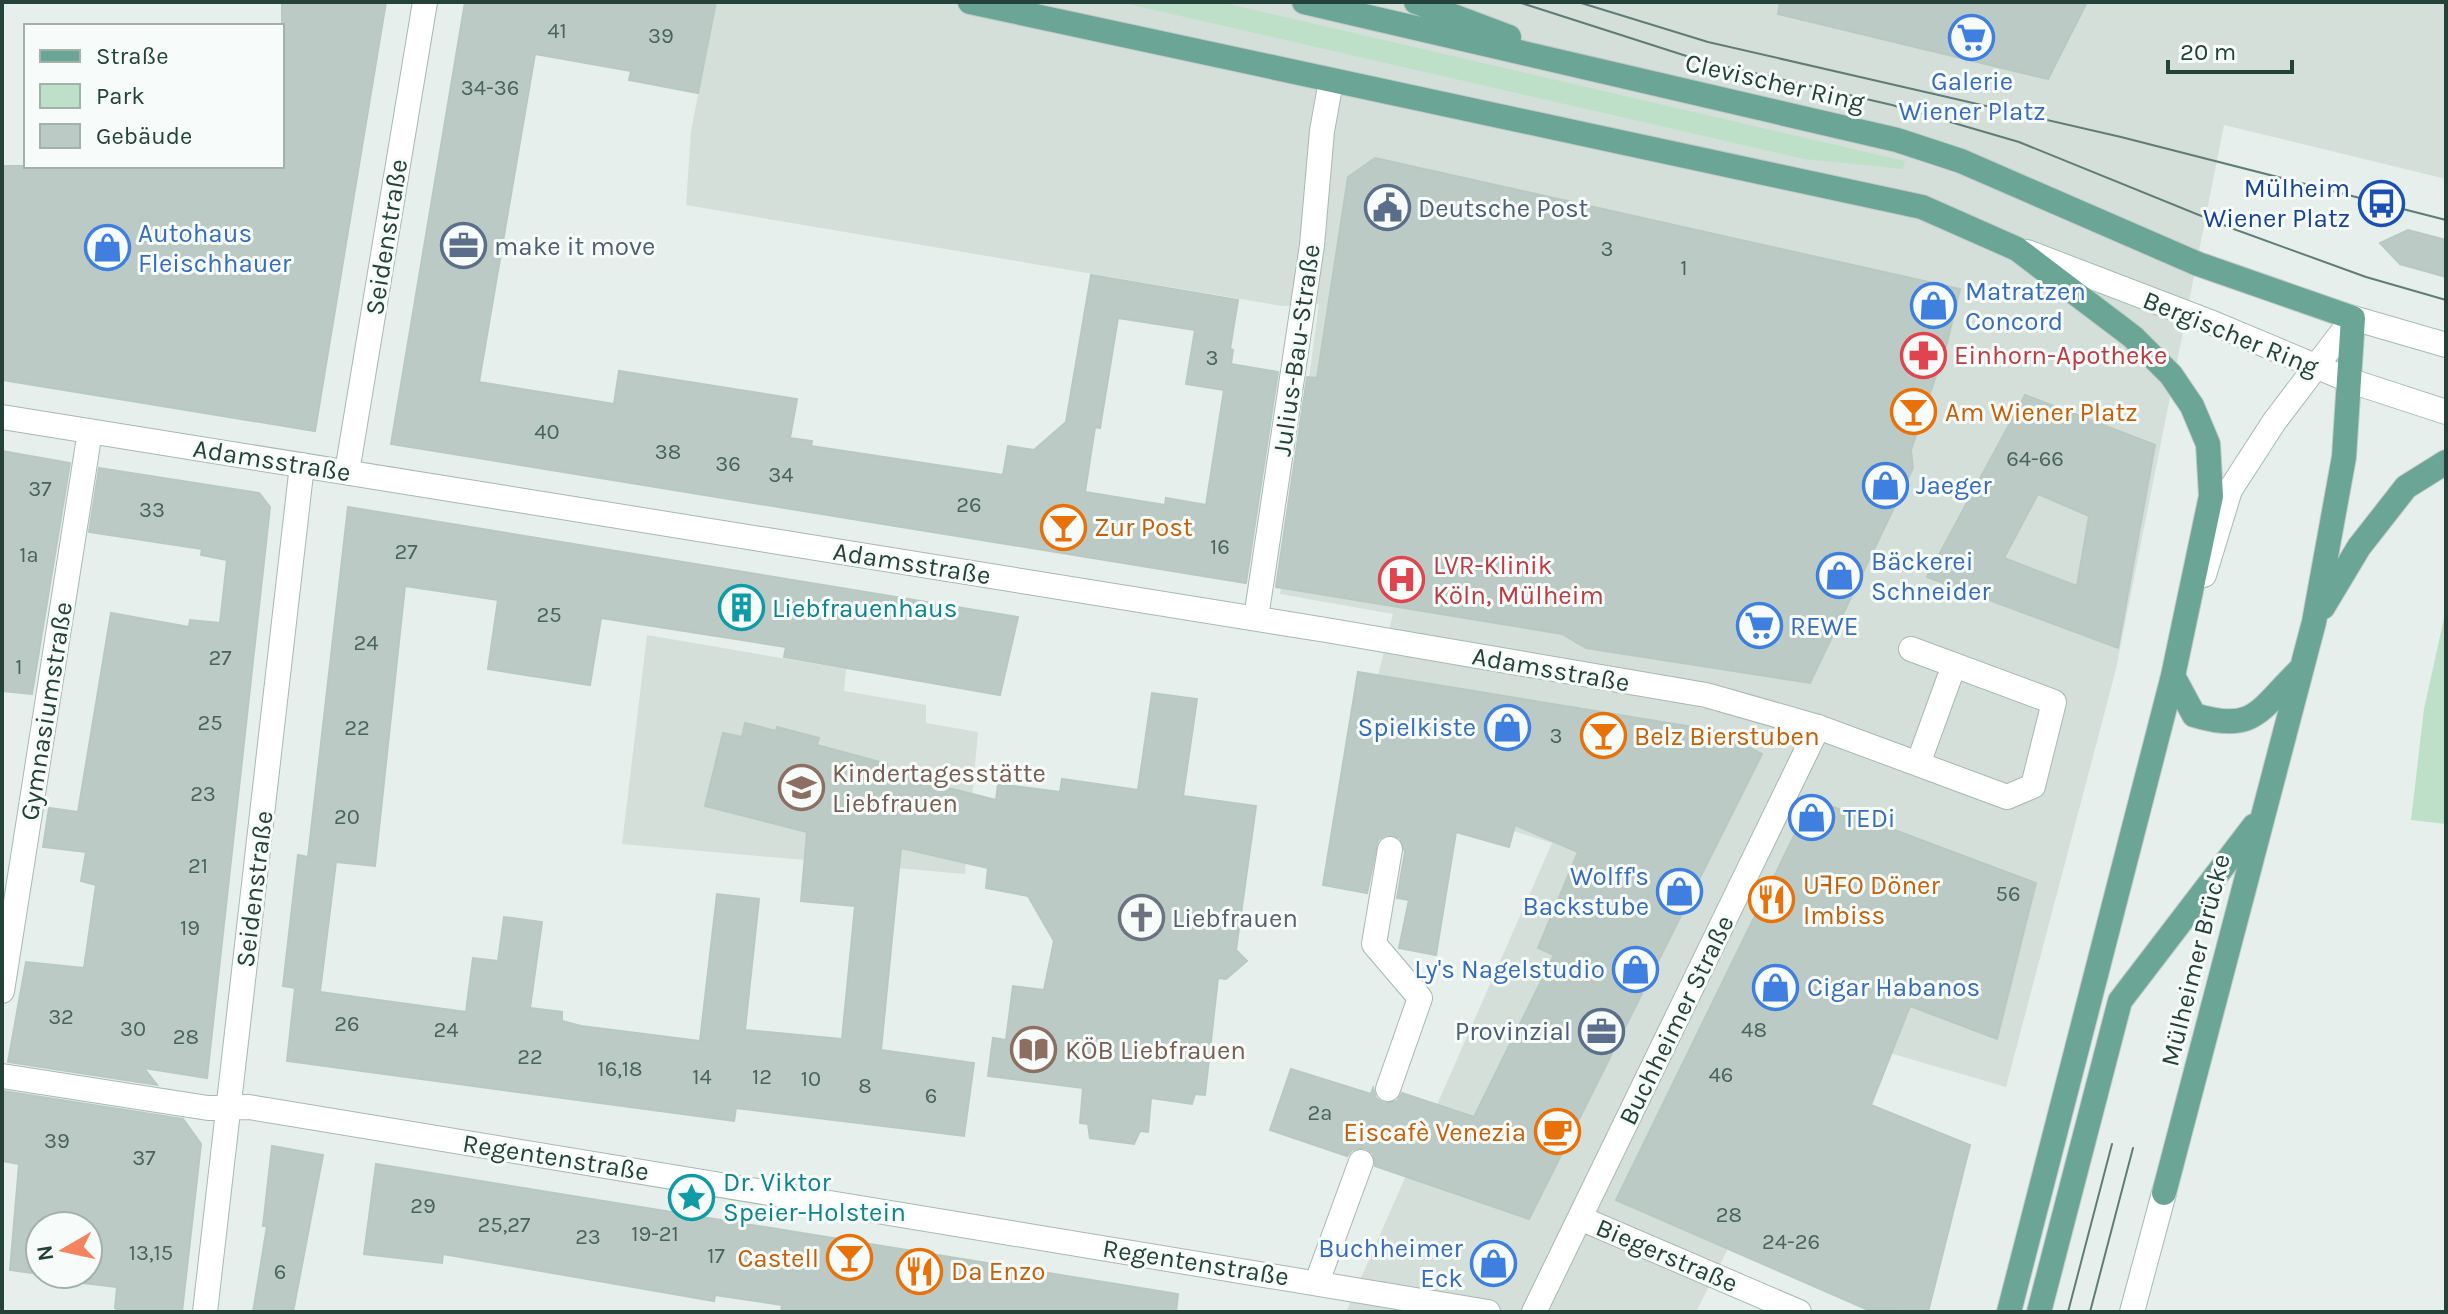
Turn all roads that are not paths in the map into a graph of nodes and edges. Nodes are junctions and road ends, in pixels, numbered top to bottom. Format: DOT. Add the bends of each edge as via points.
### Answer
graph roads {
  1 [pos="425,2"];
  2 [pos="970,2"];
  3 [pos="1304,2"];
  4 [pos="1416,2"];
  5 [pos="1601,71"];
  6 [pos="1331,81"];
  7 [pos="2017,249"];
  8 [pos="2353,318"];
  9 [pos="2446,345"];
  10 [pos="2315,367"];
  11 [pos="2351,381"];
  12 [pos="2446,412"];
  13 [pos="2,417"];
  14 [pos="90,431"];
  15 [pos="2446,462"];
  16 [pos="302,465"];
  17 [pos="347,472"];
  18 [pos="1256,618"];
  19 [pos="2314,622"];
  20 [pos="1911,649"];
  21 [pos="1954,665"];
  22 [pos="2302,668"];
  23 [pos="2173,676"];
  24 [pos="1818,727"];
  25 [pos="1918,764"];
  26 [pos="2260,817"];
  27 [pos="1390,849"];
  28 [pos="2,991"];
  29 [pos="2,1076"];
  30 [pos="1388,1089"];
  31 [pos="229,1107"];
  32 [pos="1361,1162"];
  33 [pos="2164,1193"];
  34 [pos="1580,1218"];
  35 [pos="1317,1282"];
  36 [pos="205,1312"];
  37 [pos="1488,1312"];
  38 [pos="1534,1312"];
  39 [pos="1799,1312"];
  40 [pos="2009,1312"];
  41 [pos="2039,1312"];
  42 [pos="2132,1312"];
  1 -- 17 [label="street, Seidenstraße"];
  2 -- 6 [label="main road"];
  3 -- 5 [label="main road, Clevischer Ring"];
  4 -- 5 [label="main road"];
  5 -- 8 [label="main road, Clevischer Ring" via="1897,140 1961,161 2198,264"];
  6 -- 7 [label="main road" via="1853,189 1922,207"];
  6 -- 18 [label="street, Julius-Bau-Straße"];
  7 -- 10 [label="street, Bergischer Ring"];
  7 -- 23 [label="main road" via="2133,337 2171,375 2208,444 2211,496"];
  8 -- 9 [label="street"];
  8 -- 10 [label="street"];
  8 -- 11 [label="main road"];
  10 -- 11 [label="street, Bergischer Ring"];
  10 -- 23 [label="street" via="2230,490"];
  11 -- 12 [label="street, Bergischer Ring"];
  11 -- 19 [label="main road" via="2344,457"];
  13 -- 14 [label="street, Adamsstraße"];
  14 -- 16 [label="street, Adamsstraße"];
  14 -- 28 [label="street, Gymnasiumstraße"];
  15 -- 19 [label="main road" via="2406,487 2359,547"];
  16 -- 17 [label="street, Adamsstraße"];
  16 -- 31 [label="street, Seidenstraße"];
  17 -- 18 [label="street, Adamsstraße"];
  18 -- 24 [label="street, Adamsstraße" via="1706,695"];
  19 -- 22 [label="main road, Mülheimer Brücke"];
  20 -- 21 [label="street"];
  21 -- 25 [label="street"];
  21 -- 25 [label="street, Adamsstraße" via="2054,702 2033,786 2007,797"];
  22 -- 23 [label="main road" via="2251,719 2224,724 2194,715"];
  22 -- 26 [label="main road, Mülheimer Brücke"];
  23 -- 40 [label="main road"];
  24 -- 25 [label="street, Adamsstraße"];
  24 -- 34 [label="street, Buchheimer Straße"];
  26 -- 33 [label="main road, Mülheimer Brücke"];
  26 -- 41 [label="main road" via="2120,1001"];
  27 -- 30 [label="street" via="1374,944 1420,998"];
  29 -- 31 [label="street, Regentenstraße"];
  31 -- 35 [label="street, Regentenstraße"];
  31 -- 36 [label="street, Seidenstraße"];
  32 -- 35 [label="street"];
  33 -- 42 [label="street, Mülheimer Brücke"];
  34 -- 38 [label="street, Buchheimer Straße"];
  34 -- 39 [label="street, Biegerstraße"];
  35 -- 37 [label="street, Regentenstraße"];
}
